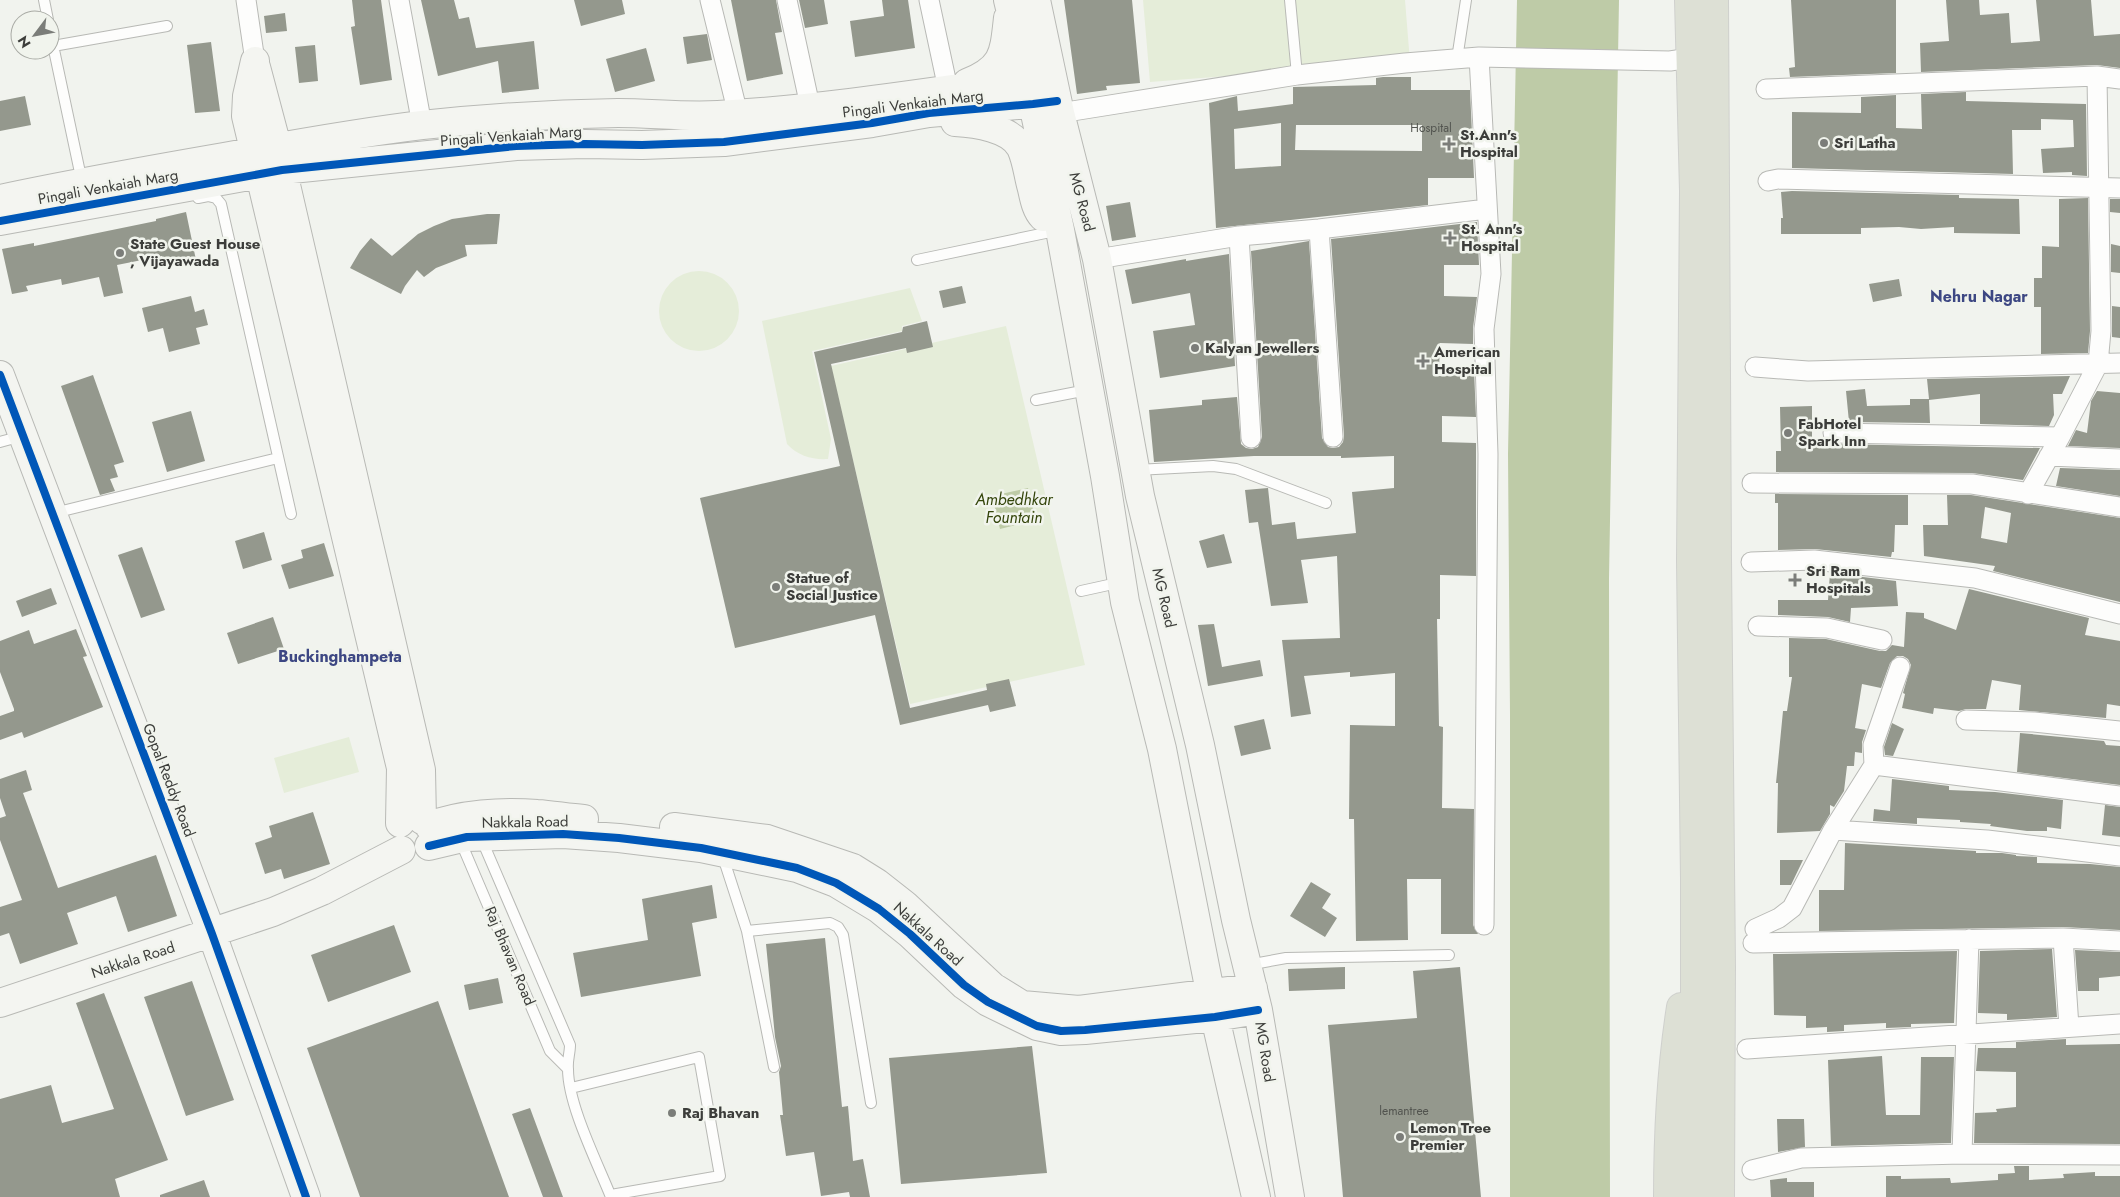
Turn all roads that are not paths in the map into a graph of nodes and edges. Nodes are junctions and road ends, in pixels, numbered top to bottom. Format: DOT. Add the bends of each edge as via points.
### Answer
graph roads {
  1 [pos="246,0"];
  2 [pos="399,0"];
  3 [pos="710,0"];
  4 [pos="787,0"];
  5 [pos="929,0"];
  6 [pos="1036,0"];
  7 [pos="1290,0"];
  8 [pos="1466,0"];
  9 [pos="1689,0"];
  10 [pos="1714,0"];
  11 [pos="1009,1"];
  12 [pos="167,26"];
  13 [pos="60,45"];
  14 [pos="1485,57"];
  15 [pos="1457,59"];
  16 [pos="56,60"];
  17 [pos="1680,60"];
  18 [pos="255,61"];
  19 [pos="1298,74"];
  20 [pos="2097,76"];
  21 [pos="2120,79"];
  22 [pos="952,89"];
  23 [pos="1766,89"];
  24 [pos="1045,94"];
  25 [pos="810,106"];
  26 [pos="620,113"];
  27 [pos="929,113"];
  28 [pos="738,114"];
  29 [pos="422,125"];
  30 [pos="617,145"];
  31 [pos="269,160"];
  32 [pos="1768,181"];
  33 [pos="82,182"];
  34 [pos="2099,187"];
  35 [pos="2120,188"];
  36 [pos="1705,193"];
  37 [pos="0,200"];
  38 [pos="189,200"];
  39 [pos="1487,209"];
  40 [pos="0,221"];
  41 [pos="1320,229"];
  42 [pos="1060,230"];
  43 [pos="1239,236"];
  44 [pos="1097,258"];
  45 [pos="917,260"];
  46 [pos="2120,363"];
  47 [pos="2098,364"];
  48 [pos="1755,366"];
  49 [pos="0,375"];
  50 [pos="1089,389"];
  51 [pos="1036,400"];
  52 [pos="1833,433"];
  53 [pos="1333,437"];
  54 [pos="2060,437"];
  55 [pos="1251,438"];
  56 [pos="12,439"];
  57 [pos="2049,456"];
  58 [pos="278,458"];
  59 [pos="2120,460"];
  60 [pos="1136,470"];
  61 [pos="1752,482"];
  62 [pos="2028,494"];
  63 [pos="1326,503"];
  64 [pos="2120,506"];
  65 [pos="52,514"];
  66 [pos="291,514"];
  67 [pos="1752,562"];
  68 [pos="1122,582"];
  69 [pos="1081,591"];
  70 [pos="2120,614"];
  71 [pos="1758,626"];
  72 [pos="1882,640"];
  73 [pos="1900,667"];
  74 [pos="1966,720"];
  75 [pos="2120,731"];
  76 [pos="1874,765"];
  77 [pos="2120,796"];
  78 [pos="420,829"];
  79 [pos="1833,830"];
  80 [pos="470,838"];
  81 [pos="728,846"];
  82 [pos="2120,856"];
  83 [pos="1484,925"];
  84 [pos="747,931"];
  85 [pos="1694,931"];
  86 [pos="212,934"];
  87 [pos="2063,938"];
  88 [pos="1968,939"];
  89 [pos="2120,941"];
  90 [pos="1449,955"];
  91 [pos="1253,988"];
  92 [pos="0,1003"];
  93 [pos="1213,1006"];
  94 [pos="2120,1024"];
  95 [pos="2069,1027"];
  96 [pos="1966,1034"];
  97 [pos="1747,1049"];
  98 [pos="774,1067"];
  99 [pos="568,1069"];
  100 [pos="571,1088"];
  101 [pos="871,1103"];
  102 [pos="1962,1154"];
  103 [pos="2120,1154"];
  104 [pos="1752,1170"];
  105 [pos="611,1196"];
  106 [pos="306,1197"];
  107 [pos="1256,1197"];
  108 [pos="1290,1197"];
  109 [pos="1668,1197"];
  110 [pos="1695,1197"];
  111 [pos="1720,1197"];
  1 -- 18 [label="street"];
  2 -- 29 [label="street"];
  3 -- 28 [label="street"];
  4 -- 25 [label="street"];
  5 -- 22 [label="street"];
  6 -- 24 [label="street, MG Road"];
  7 -- 19 [label="lane"];
  8 -- 15 [label="lane"];
  9 -- 17 [label="highway"];
  10 -- 36 [label="highway"];
  11 -- 22 [label="street" via="1000,59 990,73"];
  11 -- 24 [label="street, MG Road"];
  12 -- 13 [label="lane"];
  14 -- 15 [label="street"];
  14 -- 17 [label="street"];
  14 -- 39 [label="street"];
  15 -- 19 [label="street"];
  16 -- 33 [label="lane"];
  17 -- 36 [label="highway"];
  18 -- 31 [label="street"];
  19 -- 24 [label="street"];
  20 -- 21 [label="street"];
  20 -- 23 [label="street"];
  20 -- 34 [label="street"];
  22 -- 24 [label="street, Pingali Venkaiah Marg"];
  22 -- 25 [label="street, Pingali Venkaiah Marg"];
  24 -- 27 [label="street, Pingali Venkaiah Marg"];
  24 -- 42 [label="street, MG Road"];
  24 -- 44 [label="street, MG Road"];
  25 -- 28 [label="street, Pingali Venkaiah Marg"];
  26 -- 28 [label="street, Pingali Venkaiah Marg" via="668,116"];
  26 -- 29 [label="street, Pingali Venkaiah Marg" via="512,117"];
  26 -- 30 [label="street"];
  27 -- 30 [label="street, Pingali Venkaiah Marg" via="724,142"];
  27 -- 42 [label="street" via="953,122 990,126 1020,145 1041,215"];
  29 -- 31 [label="street, Pingali Venkaiah Marg"];
  30 -- 31 [label="street, Pingali Venkaiah Marg" via="516,146"];
  31 -- 33 [label="street, Pingali Venkaiah Marg"];
  31 -- 40 [label="street, Pingali Venkaiah Marg"];
  31 -- 78 [label="street" via="421,770"];
  32 -- 34 [label="street"];
  33 -- 37 [label="street, Pingali Venkaiah Marg"];
  34 -- 35 [label="street"];
  34 -- 47 [label="street" via="2101,332"];
  36 -- 85 [label="highway" via="1690,561"];
  36 -- 111 [label="highway" via="1717,579"];
  38 -- 58 [label="lane" via="208,196 221,204"];
  39 -- 41 [label="street"];
  39 -- 83 [label="street" via="1491,274 1484,329 1488,454"];
  41 -- 43 [label="street"];
  41 -- 53 [label="street"];
  42 -- 45 [label="lane"];
  42 -- 50 [label="street, MG Road"];
  43 -- 44 [label="street"];
  43 -- 55 [label="street"];
  44 -- 60 [label="street, MG Road"];
  46 -- 47 [label="street"];
  47 -- 48 [label="street" via="1808,371"];
  47 -- 54 [label="street"];
  49 -- 56 [label="street, Gopal Reddy Road"];
  50 -- 51 [label="lane"];
  50 -- 68 [label="street, MG Road"];
  52 -- 54 [label="street"];
  54 -- 57 [label="street"];
  56 -- 65 [label="street, Gopal Reddy Road"];
  57 -- 59 [label="street"];
  57 -- 62 [label="street"];
  58 -- 65 [label="lane"];
  58 -- 66 [label="lane"];
  60 -- 63 [label="lane" via="1213,466 1236,469"];
  60 -- 91 [label="street, MG Road"];
  61 -- 62 [label="street" via="1972,484"];
  62 -- 64 [label="street"];
  65 -- 86 [label="street, Gopal Reddy Road"];
  67 -- 70 [label="street" via="1814,560 1975,578"];
  68 -- 69 [label="lane"];
  68 -- 93 [label="street, MG Road" via="1124,602 1162,749"];
  71 -- 72 [label="street" via="1827,628"];
  73 -- 76 [label="street" via="1873,745"];
  74 -- 75 [label="street" via="2034,722"];
  76 -- 77 [label="street"];
  76 -- 79 [label="street"];
  78 -- 80 [label="street, Nakkala Road"];
  78 -- 81 [label="street, Nakkala Road" via="458,817 536,814"];
  78 -- 86 [label="street, Nakkala Road" via="426,850 416,854 401,850 322,891"];
  79 -- 82 [label="street" via="1987,840"];
  79 -- 88 [label="street" via="1792,908 1754,936"];
  80 -- 81 [label="street, Nakkala Road" via="563,834"];
  80 -- 99 [label="lane, Raj Bhavan Road" via="550,1051"];
  80 -- 99 [label="lane, Raj Bhavan Road" via="570,1045"];
  81 -- 84 [label="lane"];
  81 -- 93 [label="street, Nakkala Road" via="767,839 863,874 905,905 993,987 1022,1005 1080,1010"];
  84 -- 98 [label="lane"];
  84 -- 101 [label="lane" via="830,923 838,927"];
  85 -- 109 [label="highway" via="1673,1059 1668,1126"];
  85 -- 110 [label="highway"];
  86 -- 92 [label="street, Nakkala Road"];
  86 -- 106 [label="street, Gopal Reddy Road"];
  87 -- 88 [label="street"];
  87 -- 89 [label="street"];
  87 -- 95 [label="street"];
  88 -- 96 [label="street"];
  90 -- 91 [label="lane" via="1286,958"];
  91 -- 93 [label="street, Nakkala Road"];
  91 -- 108 [label="street, MG Road"];
  93 -- 107 [label="street, MG Road"];
  94 -- 95 [label="street"];
  95 -- 96 [label="street"];
  96 -- 97 [label="street"];
  96 -- 102 [label="street"];
  99 -- 100 [label="lane, Raj Bhavan Road"];
  100 -- 105 [label="lane, Raj Bhavan Road"];
  100 -- 105 [label="lane" via="699,1057 720,1176"];
  102 -- 103 [label="street"];
  102 -- 104 [label="street" via="1801,1158"];
}
